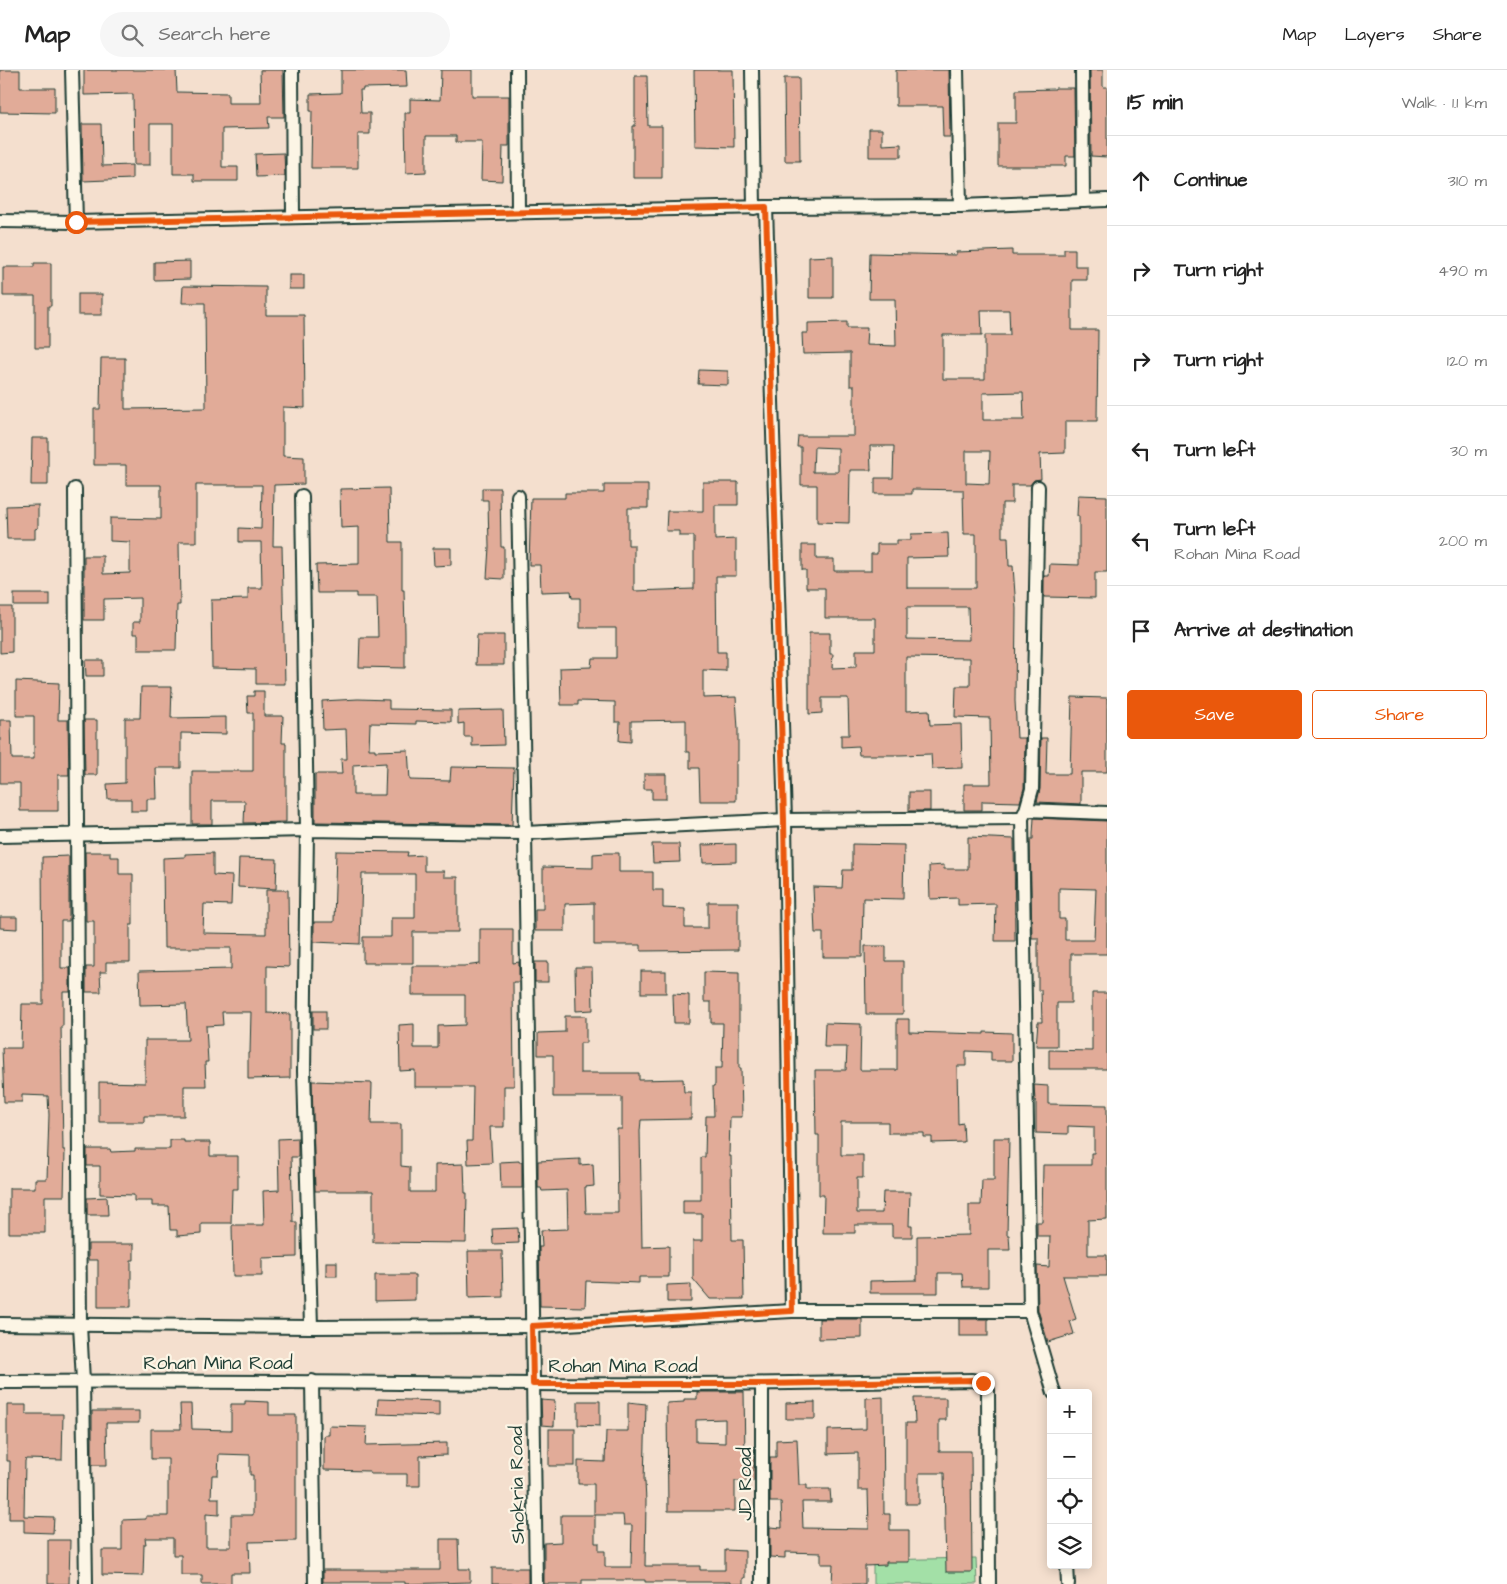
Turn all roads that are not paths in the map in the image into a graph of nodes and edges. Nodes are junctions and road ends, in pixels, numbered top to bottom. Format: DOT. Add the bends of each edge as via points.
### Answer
graph roads {
  1 [pos="72,70"];
  2 [pos="292,70"];
  3 [pos="517,70"];
  4 [pos="752,70"];
  5 [pos="957,70"];
  6 [pos="1082,70"];
  7 [pos="1107,200"];
  8 [pos="1083,201"];
  9 [pos="960,206"];
  10 [pos="760,207"];
  11 [pos="518,212"];
  12 [pos="292,217"];
  13 [pos="0,221"];
  14 [pos="76,222"];
  15 [pos="1038,487"];
  16 [pos="75,489"];
  17 [pos="302,496"];
  18 [pos="518,496"];
  19 [pos="1107,813"];
  20 [pos="1024,814"];
  21 [pos="784,820"];
  22 [pos="307,830"];
  23 [pos="525,833"];
  24 [pos="76,835"];
  25 [pos="0,836"];
  26 [pos="792,1311"];
  27 [pos="1030,1311"];
  28 [pos="0,1324"];
  29 [pos="80,1325"];
  30 [pos="532,1326"];
  31 [pos="311,1327"];
  32 [pos="82,1381"];
  33 [pos="312,1381"];
  34 [pos="0,1382"];
  35 [pos="533,1384"];
  36 [pos="762,1384"];
  37 [pos="1053,1389"];
  38 [pos="1068,1569"];
  39 [pos="86,1584"];
  40 [pos="315,1584"];
  41 [pos="536,1584"];
  42 [pos="762,1584"];
  43 [pos="989,1584"];
  44 [pos="1068,1584"];
  1 -- 14 [label="street"];
  2 -- 12 [label="street"];
  3 -- 11 [label="street"];
  4 -- 10 [label="street"];
  5 -- 9 [label="street"];
  6 -- 8 [label="street"];
  7 -- 8 [label="street"];
  8 -- 9 [label="street"];
  9 -- 10 [label="street"];
  10 -- 11 [label="street"];
  10 -- 21 [label="street"];
  11 -- 12 [label="street"];
  12 -- 14 [label="street"];
  13 -- 14 [label="street"];
  15 -- 20 [label="street" via="1032,789"];
  16 -- 24 [label="street"];
  17 -- 22 [label="street"];
  18 -- 23 [label="street, Shokria Road"];
  19 -- 20 [label="street"];
  20 -- 21 [label="street"];
  20 -- 27 [label="street"];
  21 -- 23 [label="street"];
  21 -- 26 [label="street"];
  22 -- 23 [label="street"];
  22 -- 24 [label="street"];
  22 -- 31 [label="street" via="304,1071"];
  23 -- 30 [label="street, Shokria Road"];
  24 -- 25 [label="street"];
  24 -- 29 [label="street"];
  26 -- 27 [label="street"];
  26 -- 30 [label="street"];
  27 -- 37 [label="street"];
  28 -- 29 [label="street"];
  29 -- 31 [label="street"];
  29 -- 32 [label="street"];
  30 -- 31 [label="street"];
  30 -- 35 [label="street, Shokria Road"];
  32 -- 33 [label="street, Rohan Mina Road"];
  32 -- 34 [label="street, Rohan Mina Road"];
  32 -- 39 [label="street"];
  33 -- 35 [label="street, Rohan Mina Road"];
  33 -- 40 [label="street"];
  35 -- 36 [label="street, Rohan Mina Road"];
  35 -- 41 [label="street, Shokria Road"];
  36 -- 42 [label="street, JD Road"];
  36 -- 43 [label="street, Rohan Mina Road" via="972,1380 983,1383 988,1390"];
  38 -- 44 [label="street"];
}
